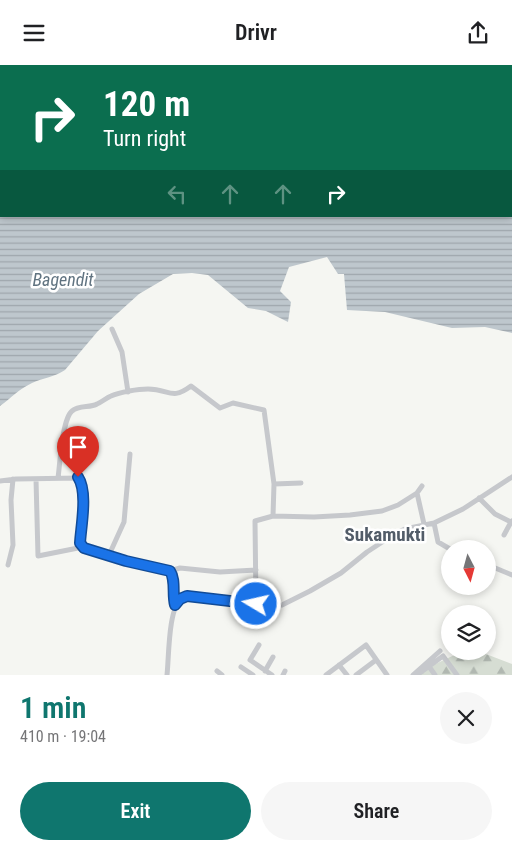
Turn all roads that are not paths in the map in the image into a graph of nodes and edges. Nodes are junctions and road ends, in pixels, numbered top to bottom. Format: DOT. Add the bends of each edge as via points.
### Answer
graph roads {
  1 [pos="112,329"];
  2 [pos="128,392"];
  3 [pos="130,454"];
  4 [pos="512,477"];
  5 [pos="58,478"];
  6 [pos="13,479"];
  7 [pos="36,479"];
  8 [pos="0,481"];
  9 [pos="301,483"];
  10 [pos="274,484"];
  11 [pos="422,485"];
  12 [pos="417,493"];
  13 [pos="479,498"];
  14 [pos="273,516"];
  15 [pos="511,521"];
  16 [pos="434,523"];
  17 [pos="424,524"];
  18 [pos="504,535"];
  19 [pos="441,544"];
  20 [pos="83,547"];
  21 [pos="109,555"];
  22 [pos="8,565"];
  23 [pos="496,568"];
  24 [pos="170,571"];
  25 [pos="256,571"];
  26 [pos="512,575"];
  27 [pos="256,604"];
  28 [pos="175,605"];
  29 [pos="259,645"];
  30 [pos="436,645"];
  31 [pos="441,654"];
  32 [pos="273,657"];
  33 [pos="376,660"];
  34 [pos="445,660"];
  35 [pos="256,665"];
  36 [pos="339,665"];
  37 [pos="427,665"];
  38 [pos="241,667"];
  39 [pos="265,671"];
  40 [pos="250,674"];
  41 [pos="168,675"];
  42 [pos="272,675"];
  43 [pos="326,675"];
  44 [pos="347,675"];
  45 [pos="356,675"];
  46 [pos="386,675"];
  47 [pos="415,675"];
  48 [pos="435,675"];
  49 [pos="456,675"];
  1 -- 2 [label="street" via="122,352"];
  2 -- 5 [label="street" via="111,396 92,407 74,409 68,415 64,424"];
  2 -- 10 [label="street" via="148,389 174,394 184,392 191,385 220,408 233,403 262,409"];
  3 -- 21 [label="street" via="124,523"];
  4 -- 13 [label="street"];
  5 -- 7 [label="street"];
  5 -- 20 [label="street" via="78,477 80,480 83,494 80,543"];
  6 -- 7 [label="street"];
  6 -- 8 [label="street"];
  6 -- 22 [label="street" via="13,545"];
  7 -- 20 [label="street" via="38,556"];
  9 -- 10 [label="street"];
  10 -- 14 [label="street"];
  11 -- 12 [label="street"];
  12 -- 14 [label="street" via="382,511 314,517"];
  12 -- 17 [label="street"];
  13 -- 15 [label="street" via="495,513"];
  13 -- 16 [label="street"];
  14 -- 25 [label="street" via="255,521"];
  15 -- 18 [label="street"];
  16 -- 17 [label="street"];
  16 -- 19 [label="street"];
  17 -- 27 [label="street" via="396,533 341,573 294,600 282,605"];
  20 -- 21 [label="street"];
  21 -- 24 [label="street"];
  23 -- 26 [label="street"];
  24 -- 25 [label="street" via="180,568"];
  24 -- 28 [label="street"];
  25 -- 27 [label="street"];
  27 -- 28 [label="street" via="187,596"];
  28 -- 41 [label="street"];
  29 -- 35 [label="street" via="250,661"];
  30 -- 31 [label="street"];
  31 -- 37 [label="street"];
  32 -- 39 [label="street"];
  33 -- 36 [label="street" via="366,645"];
  33 -- 45 [label="street"];
  33 -- 46 [label="street"];
  34 -- 49 [label="street"];
  35 -- 39 [label="street"];
  35 -- 40 [label="street"];
  36 -- 43 [label="street"];
  36 -- 44 [label="street"];
  37 -- 47 [label="street"];
  37 -- 48 [label="street"];
  38 -- 40 [label="street"];
  39 -- 42 [label="street"];
}
